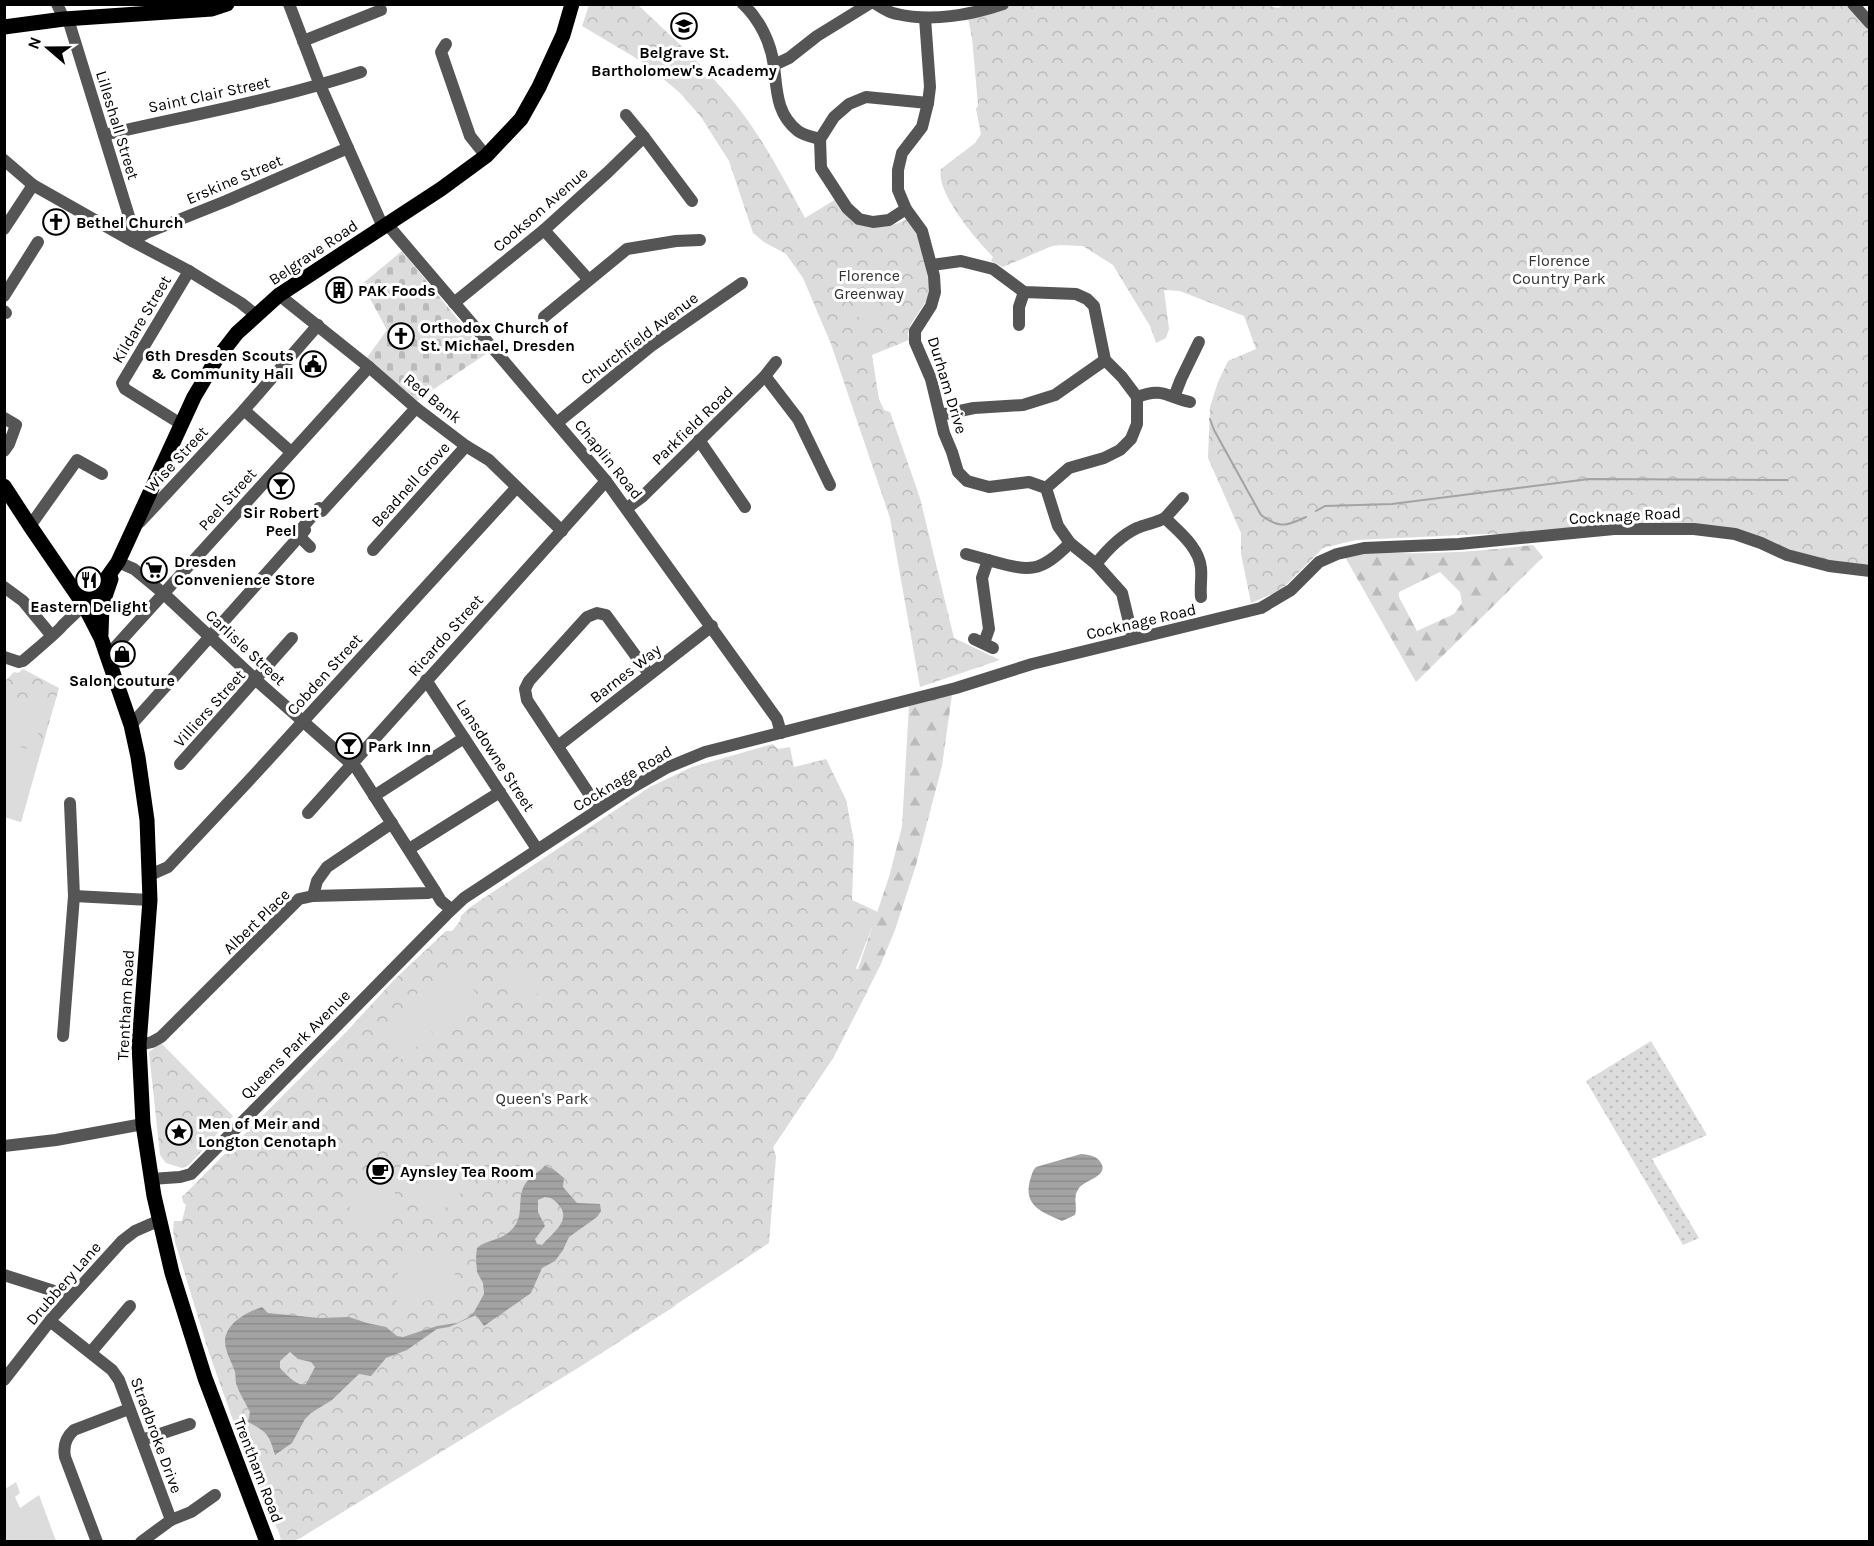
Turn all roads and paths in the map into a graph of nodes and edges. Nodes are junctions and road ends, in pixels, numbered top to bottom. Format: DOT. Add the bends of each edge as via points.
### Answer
graph roads {
  1 [pos="227,4"];
  2 [pos="289,4"];
  3 [pos="572,4"];
  4 [pos="869,4"];
  5 [pos="876,4"];
  6 [pos="1003,4"];
  7 [pos="1853,4"];
  8 [pos="739,6"];
  9 [pos="381,10"];
  10 [pos="63,14"];
  11 [pos="925,18"];
  12 [pos="1869,23"];
  13 [pos="4,27"];
  14 [pos="303,41"];
  15 [pos="446,44"];
  16 [pos="774,64"];
  17 [pos="361,72"];
  18 [pos="320,85"];
  19 [pos="928,103"];
  20 [pos="631,116"];
  21 [pos="104,135"];
  22 [pos="644,137"];
  23 [pos="820,139"];
  24 [pos="348,148"];
  25 [pos="486,156"];
  26 [pos="4,160"];
  27 [pos="33,185"];
  28 [pos="692,201"];
  29 [pos="906,209"];
  30 [pos="385,225"];
  31 [pos="4,229"];
  32 [pos="544,230"];
  33 [pos="700,240"];
  34 [pos="132,241"];
  35 [pos="38,242"];
  36 [pos="932,265"];
  37 [pos="189,271"];
  38 [pos="588,279"];
  39 [pos="742,283"];
  40 [pos="1024,292"];
  41 [pos="279,295"];
  42 [pos="4,296"];
  43 [pos="454,303"];
  44 [pos="256,315"];
  45 [pos="544,317"];
  46 [pos="1019,325"];
  47 [pos="327,333"];
  48 [pos="1200,342"];
  49 [pos="1105,360"];
  50 [pos="776,362"];
  51 [pos="369,367"];
  52 [pos="765,376"];
  53 [pos="1137,397"];
  54 [pos="1174,397"];
  55 [pos="1190,402"];
  56 [pos="416,408"];
  57 [pos="244,410"];
  58 [pos="940,415"];
  59 [pos="4,418"];
  60 [pos="558,422"];
  61 [pos="181,424"];
  62 [pos="699,440"];
  63 [pos="466,446"];
  64 [pos="4,451"];
  65 [pos="291,452"];
  66 [pos="102,474"];
  67 [pos="606,481"];
  68 [pos="830,485"];
  69 [pos="4,486"];
  70 [pos="516,488"];
  71 [pos="1047,491"];
  72 [pos="1183,498"];
  73 [pos="746,507"];
  74 [pos="627,508"];
  75 [pos="1165,518"];
  76 [pos="30,526"];
  77 [pos="132,530"];
  78 [pos="562,531"];
  79 [pos="302,533"];
  80 [pos="1070,543"];
  81 [pos="310,547"];
  82 [pos="380,548"];
  83 [pos="966,554"];
  84 [pos="988,560"];
  85 [pos="1096,564"];
  86 [pos="116,565"];
  87 [pos="1869,571"];
  88 [pos="4,587"];
  89 [pos="1197,592"];
  90 [pos="163,593"];
  91 [pos="84,605"];
  92 [pos="712,626"];
  93 [pos="55,633"];
  94 [pos="210,637"];
  95 [pos="1133,639"];
  96 [pos="112,643"];
  97 [pos="983,643"];
  98 [pos="290,646"];
  99 [pos="4,657"];
  100 [pos="649,674"];
  101 [pos="256,680"];
  102 [pos="426,680"];
  103 [pos="303,721"];
  104 [pos="130,725"];
  105 [pos="781,733"];
  106 [pos="464,738"];
  107 [pos="558,746"];
  108 [pos="180,764"];
  109 [pos="352,764"];
  110 [pos="500,792"];
  111 [pos="374,796"];
  112 [pos="70,803"];
  113 [pos="599,809"];
  114 [pos="308,813"];
  115 [pos="392,824"];
  116 [pos="409,849"];
  117 [pos="537,849"];
  118 [pos="150,875"];
  119 [pos="435,891"];
  120 [pos="74,896"];
  121 [pos="313,896"];
  122 [pos="150,900"];
  123 [pos="452,909"];
  124 [pos="63,1036"];
  125 [pos="139,1045"];
  126 [pos="143,1124"];
  127 [pos="4,1146"];
  128 [pos="151,1179"];
  129 [pos="158,1221"];
  130 [pos="4,1275"];
  131 [pos="68,1300"];
  132 [pos="130,1306"];
  133 [pos="50,1321"];
  134 [pos="91,1352"];
  135 [pos="4,1380"];
  136 [pos="129,1409"];
  137 [pos="190,1423"];
  138 [pos="142,1440"];
  139 [pos="215,1496"];
  140 [pos="171,1520"];
  141 [pos="97,1542"];
  142 [pos="141,1542"];
  143 [pos="267,1542"];
  1 -- 10 [label="main road" via="212,9"];
  2 -- 14 [label="street, Chaplin Road"];
  3 -- 25 [label="main road, Belgrave Road" via="563,35 539,87 520,119"];
  4 -- 16 [label="street"];
  5 -- 11 [label="street" via="895,14"];
  6 -- 11 [label="street" via="981,12"];
  7 -- 12 [label="street"];
  8 -- 16 [label="street" via="755,16"];
  9 -- 14 [label="street"];
  10 -- 13 [label="main road"];
  10 -- 21 [label="street, Lilleshall Street"];
  11 -- 19 [label="street, Durham Drive"];
  14 -- 18 [label="street, Chaplin Road"];
  15 -- 25 [label="street" via="441,52 451,83 470,136"];
  16 -- 23 [label="street" via="777,99 786,118 798,131"];
  17 -- 18 [label="street, Saint Clair Street"];
  18 -- 21 [label="street, Saint Clair Street"];
  18 -- 24 [label="street, Chaplin Road"];
  19 -- 23 [label="street" via="866,97 849,104 834,117"];
  19 -- 29 [label="street, Durham Drive" via="922,128 902,153 898,170 898,190"];
  20 -- 22 [label="street"];
  21 -- 34 [label="street, Lilleshall Street" via="132,226"];
  22 -- 28 [label="street"];
  22 -- 32 [label="street, Cookson Avenue"];
  23 -- 29 [label="street" via="821,168 847,208 859,219 889,220"];
  24 -- 30 [label="street, Chaplin Road"];
  24 -- 34 [label="street, Erskine Street"];
  25 -- 30 [label="main road, Belgrave Road"];
  26 -- 27 [label="street"];
  27 -- 31 [label="street"];
  27 -- 34 [label="street"];
  29 -- 36 [label="street, Durham Drive" via="922,231"];
  30 -- 41 [label="main road, Belgrave Road"];
  30 -- 43 [label="street, Chaplin Road"];
  32 -- 38 [label="street"];
  32 -- 43 [label="street, Cookson Avenue"];
  33 -- 38 [label="street" via="627,249"];
  34 -- 37 [label="street"];
  35 -- 42 [label="street"];
  36 -- 40 [label="street" via="961,261 993,269"];
  36 -- 58 [label="street, Durham Drive" via="935,292 915,332 915,342 931,379"];
  37 -- 44 [label="street"];
  37 -- 61 [label="street, Kildare Street" via="122,384"];
  38 -- 45 [label="street"];
  39 -- 60 [label="street, Churchfield Avenue" via="651,346"];
  40 -- 46 [label="street"];
  40 -- 49 [label="street" via="1076,294 1087,299 1094,306"];
  41 -- 44 [label="main road, Belgrave Road"];
  41 -- 47 [label="street, Red Bank"];
  43 -- 60 [label="street, Chaplin Road"];
  44 -- 61 [label="main road, Belgrave Road" via="216,360"];
  47 -- 51 [label="street, Red Bank"];
  47 -- 57 [label="street, Wise Street"];
  48 -- 54 [label="street"];
  49 -- 53 [label="street"];
  49 -- 58 [label="street" via="1055,395 1023,405"];
  50 -- 52 [label="street, Parkfield Road"];
  51 -- 56 [label="street, Red Bank"];
  51 -- 65 [label="street, Peel Street" via="336,409"];
  52 -- 62 [label="street, Parkfield Road"];
  52 -- 68 [label="street" via="798,419"];
  53 -- 54 [label="street" via="1149,392"];
  53 -- 71 [label="street" via="1137,424 1131,440 1104,458 1070,468"];
  54 -- 55 [label="street"];
  56 -- 63 [label="street, Red Bank"];
  56 -- 79 [label="street" via="366,454 344,494 321,509"];
  57 -- 65 [label="street"];
  57 -- 77 [label="street, Wise Street"];
  58 -- 71 [label="street, Durham Drive" via="958,472 967,481 989,487 1029,482"];
  59 -- 64 [label="street" via="16,425"];
  60 -- 67 [label="street, Chaplin Road"];
  61 -- 77 [label="main road, Belgrave Road"];
  62 -- 73 [label="street"];
  62 -- 74 [label="street, Parkfield Road"];
  63 -- 70 [label="street, Red Bank" via="489,460"];
  63 -- 82 [label="street, Beadnell Grove"];
  65 -- 90 [label="street, Peel Street"];
  66 -- 76 [label="street" via="76,460"];
  67 -- 74 [label="street, Chaplin Road"];
  67 -- 78 [label="street, Ricardo Street"];
  69 -- 76 [label="main road, Trentham Road"];
  70 -- 78 [label="street, Red Bank"];
  70 -- 103 [label="street, Cobden Street"];
  71 -- 80 [label="street" via="1058,526"];
  72 -- 75 [label="street"];
  74 -- 92 [label="street, Chaplin Road"];
  75 -- 85 [label="street" via="1118,540"];
  75 -- 89 [label="street" via="1198,554 1201,567"];
  76 -- 91 [label="main road, Trentham Road"];
  77 -- 86 [label="main road, Belgrave Road"];
  78 -- 102 [label="street, Ricardo Street"];
  79 -- 81 [label="street"];
  79 -- 94 [label="street"];
  80 -- 84 [label="street" via="1039,567 1012,568"];
  80 -- 85 [label="street"];
  83 -- 84 [label="street"];
  84 -- 97 [label="street" via="982,579 989,630"];
  85 -- 95 [label="street" via="1122,593"];
  86 -- 90 [label="street, Carlisle Street" via="134,569"];
  86 -- 91 [label="main road, Belgrave Road"];
  86 -- 96 [label="main road, Belgrave Road" via="102,605"];
  87 -- 95 [label="street, Cocknage Road" via="1787,555 1735,534 1694,529 1614,529 1459,544 1364,548 1319,562 1291,590 1261,608"];
  88 -- 93 [label="street" via="23,600"];
  90 -- 94 [label="street, Carlisle Street"];
  90 -- 96 [label="street, Peel Street"];
  91 -- 93 [label="street"];
  91 -- 96 [label="main road, Trentham Road"];
  92 -- 100 [label="street, Barnes Way"];
  92 -- 105 [label="street, Chaplin Road" via="777,719"];
  93 -- 99 [label="street" via="23,661"];
  94 -- 101 [label="street, Carlisle Street"];
  94 -- 104 [label="street"];
  95 -- 105 [label="street, Cocknage Road"];
  96 -- 104 [label="main road, Trentham Road"];
  98 -- 101 [label="street, Villiers Street"];
  100 -- 107 [label="street, Barnes Way"];
  100 -- 107 [label="street" via="606,615 587,616 525,689 527,700"];
  101 -- 103 [label="street, Carlisle Street"];
  101 -- 108 [label="street, Villiers Street"];
  102 -- 106 [label="street, Lansdowne Street"];
  102 -- 109 [label="street, Ricardo Street"];
  103 -- 109 [label="street, Carlisle Street"];
  103 -- 118 [label="street, Cobden Street" via="168,867"];
  104 -- 118 [label="main road, Trentham Road" via="147,820"];
  105 -- 113 [label="street, Cocknage Road" via="705,752 666,768"];
  106 -- 110 [label="street, Lansdowne Street"];
  106 -- 111 [label="street"];
  107 -- 113 [label="street"];
  109 -- 111 [label="street, Carlisle Street"];
  109 -- 114 [label="street, Ricardo Street"];
  110 -- 116 [label="street"];
  110 -- 117 [label="street, Lansdowne Street"];
  111 -- 115 [label="street, Carlisle Street"];
  112 -- 120 [label="street"];
  113 -- 117 [label="street, Cocknage Road"];
  115 -- 116 [label="street, Carlisle Street"];
  115 -- 121 [label="street, Albert Place" via="327,867"];
  116 -- 119 [label="street, Carlisle Street"];
  117 -- 123 [label="street, Cocknage Road"];
  118 -- 122 [label="main road, Trentham Road"];
  119 -- 121 [label="street"];
  119 -- 123 [label="street, Carlisle Street"];
  120 -- 122 [label="street"];
  120 -- 124 [label="street"];
  121 -- 125 [label="street, Albert Place" via="299,899 161,1037"];
  122 -- 125 [label="main road, Trentham Road"];
  123 -- 128 [label="street, Queens Park Avenue" via="190,1174"];
  125 -- 126 [label="main road, Trentham Road"];
  126 -- 127 [label="street"];
  126 -- 128 [label="main road, Trentham Road"];
  128 -- 129 [label="main road, Trentham Road"];
  129 -- 131 [label="street, Drubbery Lane" via="122,1241"];
  129 -- 143 [label="main road, Trentham Road" via="205,1378"];
  130 -- 131 [label="street" via="54,1291"];
  131 -- 133 [label="street, Drubbery Lane"];
  132 -- 134 [label="street"];
  133 -- 134 [label="street, Stradbroke Drive"];
  133 -- 135 [label="street, Drubbery Lane"];
  134 -- 136 [label="street, Stradbroke Drive" via="116,1374"];
  136 -- 138 [label="street, Stradbroke Drive"];
  136 -- 141 [label="street" via="74,1430 64,1446"];
  137 -- 138 [label="street"];
  138 -- 140 [label="street, Stradbroke Drive"];
  139 -- 140 [label="street"];
  140 -- 142 [label="street, Stradbroke Drive"];
}
